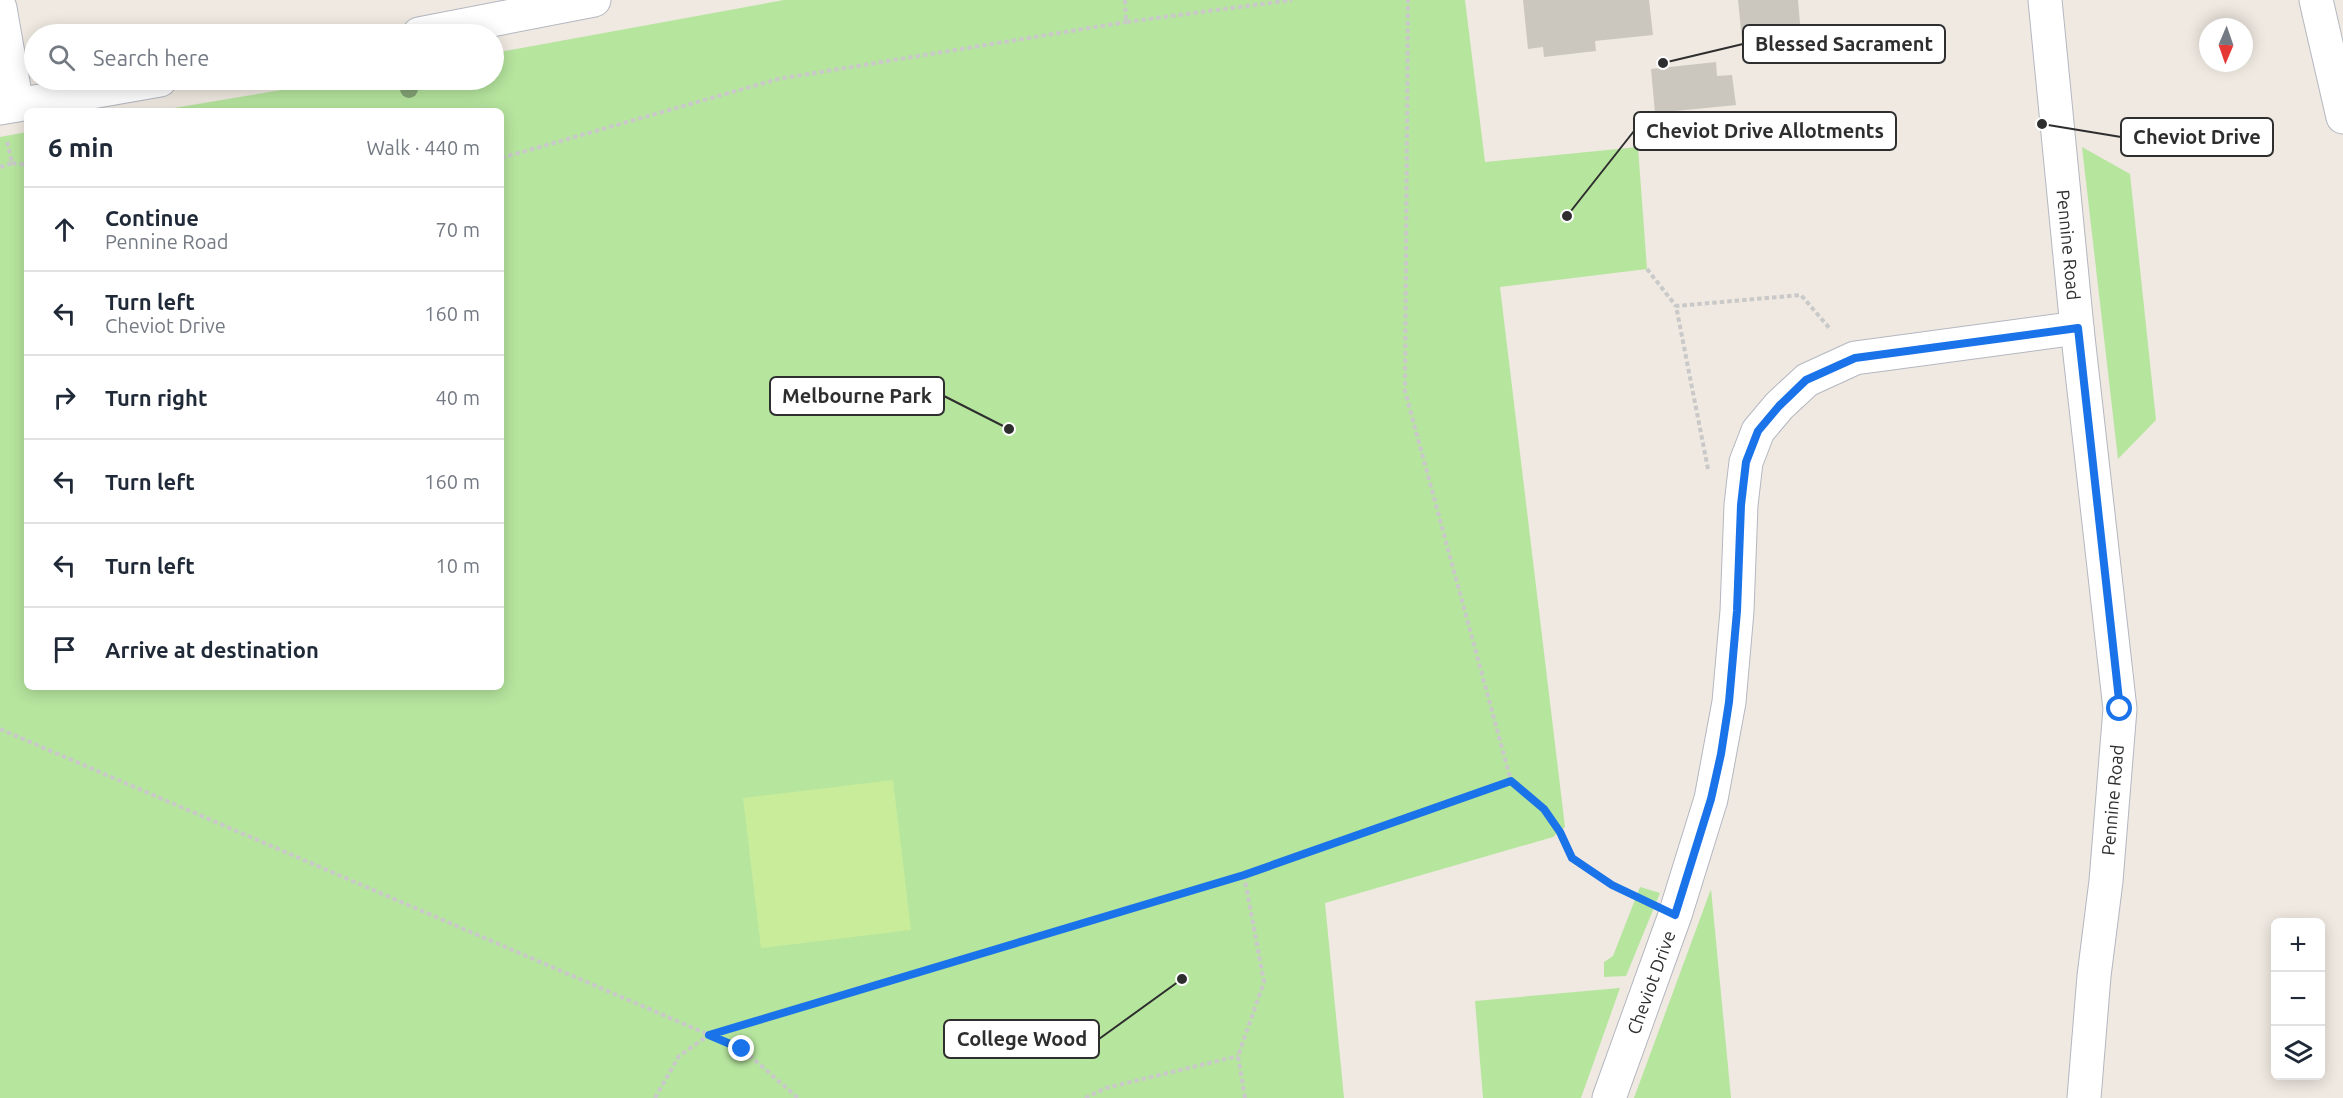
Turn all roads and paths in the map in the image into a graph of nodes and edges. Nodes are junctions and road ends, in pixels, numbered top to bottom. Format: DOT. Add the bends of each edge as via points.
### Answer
graph roads {
  1 [pos="594,0"];
  2 [pos="1125,0"];
  3 [pos="1292,0"];
  4 [pos="1408,0"];
  5 [pos="2045,0"];
  6 [pos="2316,0"];
  7 [pos="0,8"];
  8 [pos="1126,22"];
  9 [pos="470,24"];
  10 [pos="102,90"];
  11 [pos="9,106"];
  12 [pos="2343,117"];
  13 [pos="504,157"];
  14 [pos="24,164"];
  15 [pos="0,166"];
  16 [pos="1647,269"];
  17 [pos="1676,306"];
  18 [pos="2078,328"];
  19 [pos="1855,358"];
  20 [pos="1708,470"];
  21 [pos="0,729"];
  22 [pos="1511,781"];
  23 [pos="1244,875"];
  24 [pos="1675,915"];
  25 [pos="709,1035"];
  26 [pos="1238,1056"];
  27 [pos="655,1098"];
  28 [pos="798,1098"];
  29 [pos="1085,1098"];
  30 [pos="1245,1098"];
  31 [pos="1609,1098"];
  32 [pos="2084,1098"];
  1 -- 9 [label="street"];
  2 -- 8 [label="path"];
  3 -- 8 [label="path"];
  4 -- 22 [label="path" via="1406,391"];
  5 -- 18 [label="street, Pennine Road"];
  6 -- 12 [label="street"];
  7 -- 11 [label="street"];
  8 -- 13 [label="path" via="778,79"];
  10 -- 11 [label="street"];
  14 -- 15 [label="path" via="11,161"];
  16 -- 17 [label="path"];
  17 -- 19 [label="path" via="1801,295"];
  17 -- 20 [label="path"];
  18 -- 19 [label="street, Cheviot Drive"];
  18 -- 32 [label="street, Pennine Road" via="2120,709"];
  19 -- 24 [label="street, Cheviot Drive" via="1806,380 1758,431 1746,462 1729,702 1711,799"];
  21 -- 25 [label="path"];
  22 -- 23 [label="path"];
  22 -- 24 [label="path" via="1544,809 1572,858 1612,885"];
  23 -- 25 [label="path"];
  23 -- 26 [label="path" via="1264,982"];
  24 -- 31 [label="street, Cheviot Drive"];
  25 -- 27 [label="path" via="679,1056"];
  25 -- 28 [label="path" via="742,1049"];
  26 -- 29 [label="path" via="1106,1088"];
  26 -- 30 [label="path"];
}
